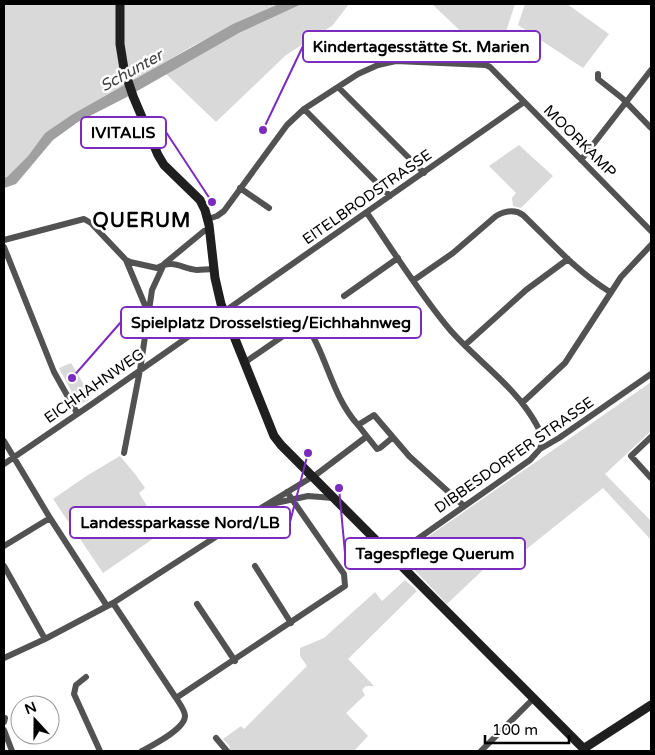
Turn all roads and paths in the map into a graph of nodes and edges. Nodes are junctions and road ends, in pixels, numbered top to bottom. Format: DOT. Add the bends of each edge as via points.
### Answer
graph roads {
  1 [pos="120,4"];
  2 [pos="651,70"];
  3 [pos="598,74"];
  4 [pos="338,87"];
  5 [pos="524,102"];
  6 [pos="626,102"];
  7 [pos="304,109"];
  8 [pos="651,128"];
  9 [pos="581,160"];
  10 [pos="424,173"];
  11 [pos="240,188"];
  12 [pos="390,196"];
  13 [pos="269,208"];
  14 [pos="367,213"];
  15 [pos="208,219"];
  16 [pos="210,230"];
  17 [pos="651,231"];
  18 [pos="4,240"];
  19 [pos="651,245"];
  20 [pos="4,247"];
  21 [pos="398,258"];
  22 [pos="568,259"];
  23 [pos="126,260"];
  24 [pos="164,264"];
  25 [pos="214,269"];
  26 [pos="414,280"];
  27 [pos="610,292"];
  28 [pos="344,296"];
  29 [pos="148,312"];
  30 [pos="223,312"];
  31 [pos="315,314"];
  32 [pos="304,322"];
  33 [pos="465,345"];
  34 [pos="244,363"];
  35 [pos="140,370"];
  36 [pos="651,374"];
  37 [pos="522,404"];
  38 [pos="77,413"];
  39 [pos="358,426"];
  40 [pos="651,437"];
  41 [pos="366,438"];
  42 [pos="392,438"];
  43 [pos="4,442"];
  44 [pos="540,449"];
  45 [pos="124,453"];
  46 [pos="13,457"];
  47 [pos="4,464"];
  48 [pos="312,477"];
  49 [pos="651,478"];
  50 [pos="287,492"];
  51 [pos="333,498"];
  52 [pos="293,499"];
  53 [pos="263,506"];
  54 [pos="464,506"];
  55 [pos="50,518"];
  56 [pos="4,546"];
  57 [pos="392,557"];
  58 [pos="4,566"];
  59 [pos="255,566"];
  60 [pos="110,604"];
  61 [pos="197,604"];
  62 [pos="291,623"];
  63 [pos="45,639"];
  64 [pos="4,658"];
  65 [pos="235,660"];
  66 [pos="86,677"];
  67 [pos="176,698"];
  68 [pos="533,699"];
  69 [pos="651,705"];
  70 [pos="4,730"];
  71 [pos="216,738"];
  72 [pos="584,750"];
  73 [pos="12,751"];
  74 [pos="100,751"];
  75 [pos="142,751"];
  76 [pos="227,751"];
  77 [pos="481,751"];
  1 -- 15 [label="main road" via="122,55 133,96 158,155 200,200"];
  2 -- 6 [label="street"];
  3 -- 6 [label="street" via="598,79"];
  4 -- 5 [label="street, MOORKAMP" via="374,67 396,61 486,65"];
  4 -- 7 [label="street"];
  4 -- 10 [label="street"];
  5 -- 9 [label="street, MOORKAMP"];
  5 -- 10 [label="street, EITELBRODSTRASSE"];
  6 -- 8 [label="street"];
  6 -- 9 [label="street"];
  7 -- 11 [label="street" via="287,125"];
  7 -- 12 [label="street"];
  9 -- 17 [label="street, MOORKAMP"];
  10 -- 12 [label="street, EITELBRODSTRASSE"];
  11 -- 13 [label="street"];
  11 -- 15 [label="street" via="221,214"];
  12 -- 14 [label="street, EITELBRODSTRASSE"];
  14 -- 21 [label="street"];
  14 -- 30 [label="street, EITELBRODSTRASSE"];
  15 -- 16 [label="main road"];
  16 -- 24 [label="street" via="204,231"];
  16 -- 25 [label="main road"];
  18 -- 23 [label="street" via="84,219"];
  19 -- 27 [label="street"];
  20 -- 38 [label="street" via="54,372"];
  21 -- 26 [label="street"];
  21 -- 28 [label="street"];
  22 -- 26 [label="street" via="520,213 507,212 496,216 453,253"];
  22 -- 27 [label="street"];
  22 -- 33 [label="street" via="526,290"];
  23 -- 24 [label="street" via="157,268"];
  23 -- 29 [label="street"];
  24 -- 25 [label="street" via="198,270"];
  24 -- 29 [label="street" via="152,290"];
  25 -- 30 [label="main road"];
  26 -- 33 [label="street" via="438,315"];
  27 -- 37 [label="street" via="565,363"];
  29 -- 35 [label="street"];
  30 -- 34 [label="main road"];
  30 -- 35 [label="street, EICHHAHNWEG"];
  31 -- 32 [label="street"];
  32 -- 34 [label="street"];
  32 -- 39 [label="street" via="340,400"];
  33 -- 37 [label="street"];
  34 -- 48 [label="main road" via="274,436"];
  35 -- 38 [label="street, EICHHAHNWEG"];
  35 -- 45 [label="street"];
  36 -- 44 [label="street, DIBBESDORFER STRASSE"];
  37 -- 44 [label="street" via="540,430"];
  38 -- 46 [label="street, EICHHAHNWEG"];
  39 -- 41 [label="street"];
  39 -- 42 [label="street" via="374,415"];
  40 -- 49 [label="street" via="631,456"];
  41 -- 42 [label="street" via="377,449"];
  41 -- 48 [label="street"];
  42 -- 54 [label="street"];
  43 -- 46 [label="street"];
  44 -- 54 [label="street, DIBBESDORFER STRASSE" via="530,460"];
  46 -- 47 [label="street, EICHHAHNWEG"];
  46 -- 55 [label="street"];
  48 -- 50 [label="street"];
  48 -- 51 [label="main road"];
  50 -- 52 [label="street"];
  50 -- 53 [label="street"];
  51 -- 52 [label="street" via="308,496"];
  51 -- 57 [label="main road"];
  52 -- 53 [label="street"];
  52 -- 62 [label="street" via="344,574 346,586"];
  53 -- 60 [label="street"];
  54 -- 57 [label="street, DIBBESDORFER STRASSE"];
  55 -- 56 [label="street"];
  55 -- 60 [label="street"];
  57 -- 68 [label="main road"];
  58 -- 63 [label="street"];
  59 -- 62 [label="street"];
  60 -- 63 [label="street"];
  60 -- 67 [label="street"];
  61 -- 65 [label="street"];
  62 -- 65 [label="street"];
  63 -- 64 [label="street"];
  65 -- 67 [label="street"];
  66 -- 74 [label="street" via="76,685 74,694"];
  67 -- 75 [label="street" via="185,717 181,725"];
  68 -- 72 [label="main road"];
  68 -- 77 [label="street"];
  69 -- 72 [label="main road"];
  70 -- 73 [label="street"];
  71 -- 76 [label="street"];
}
